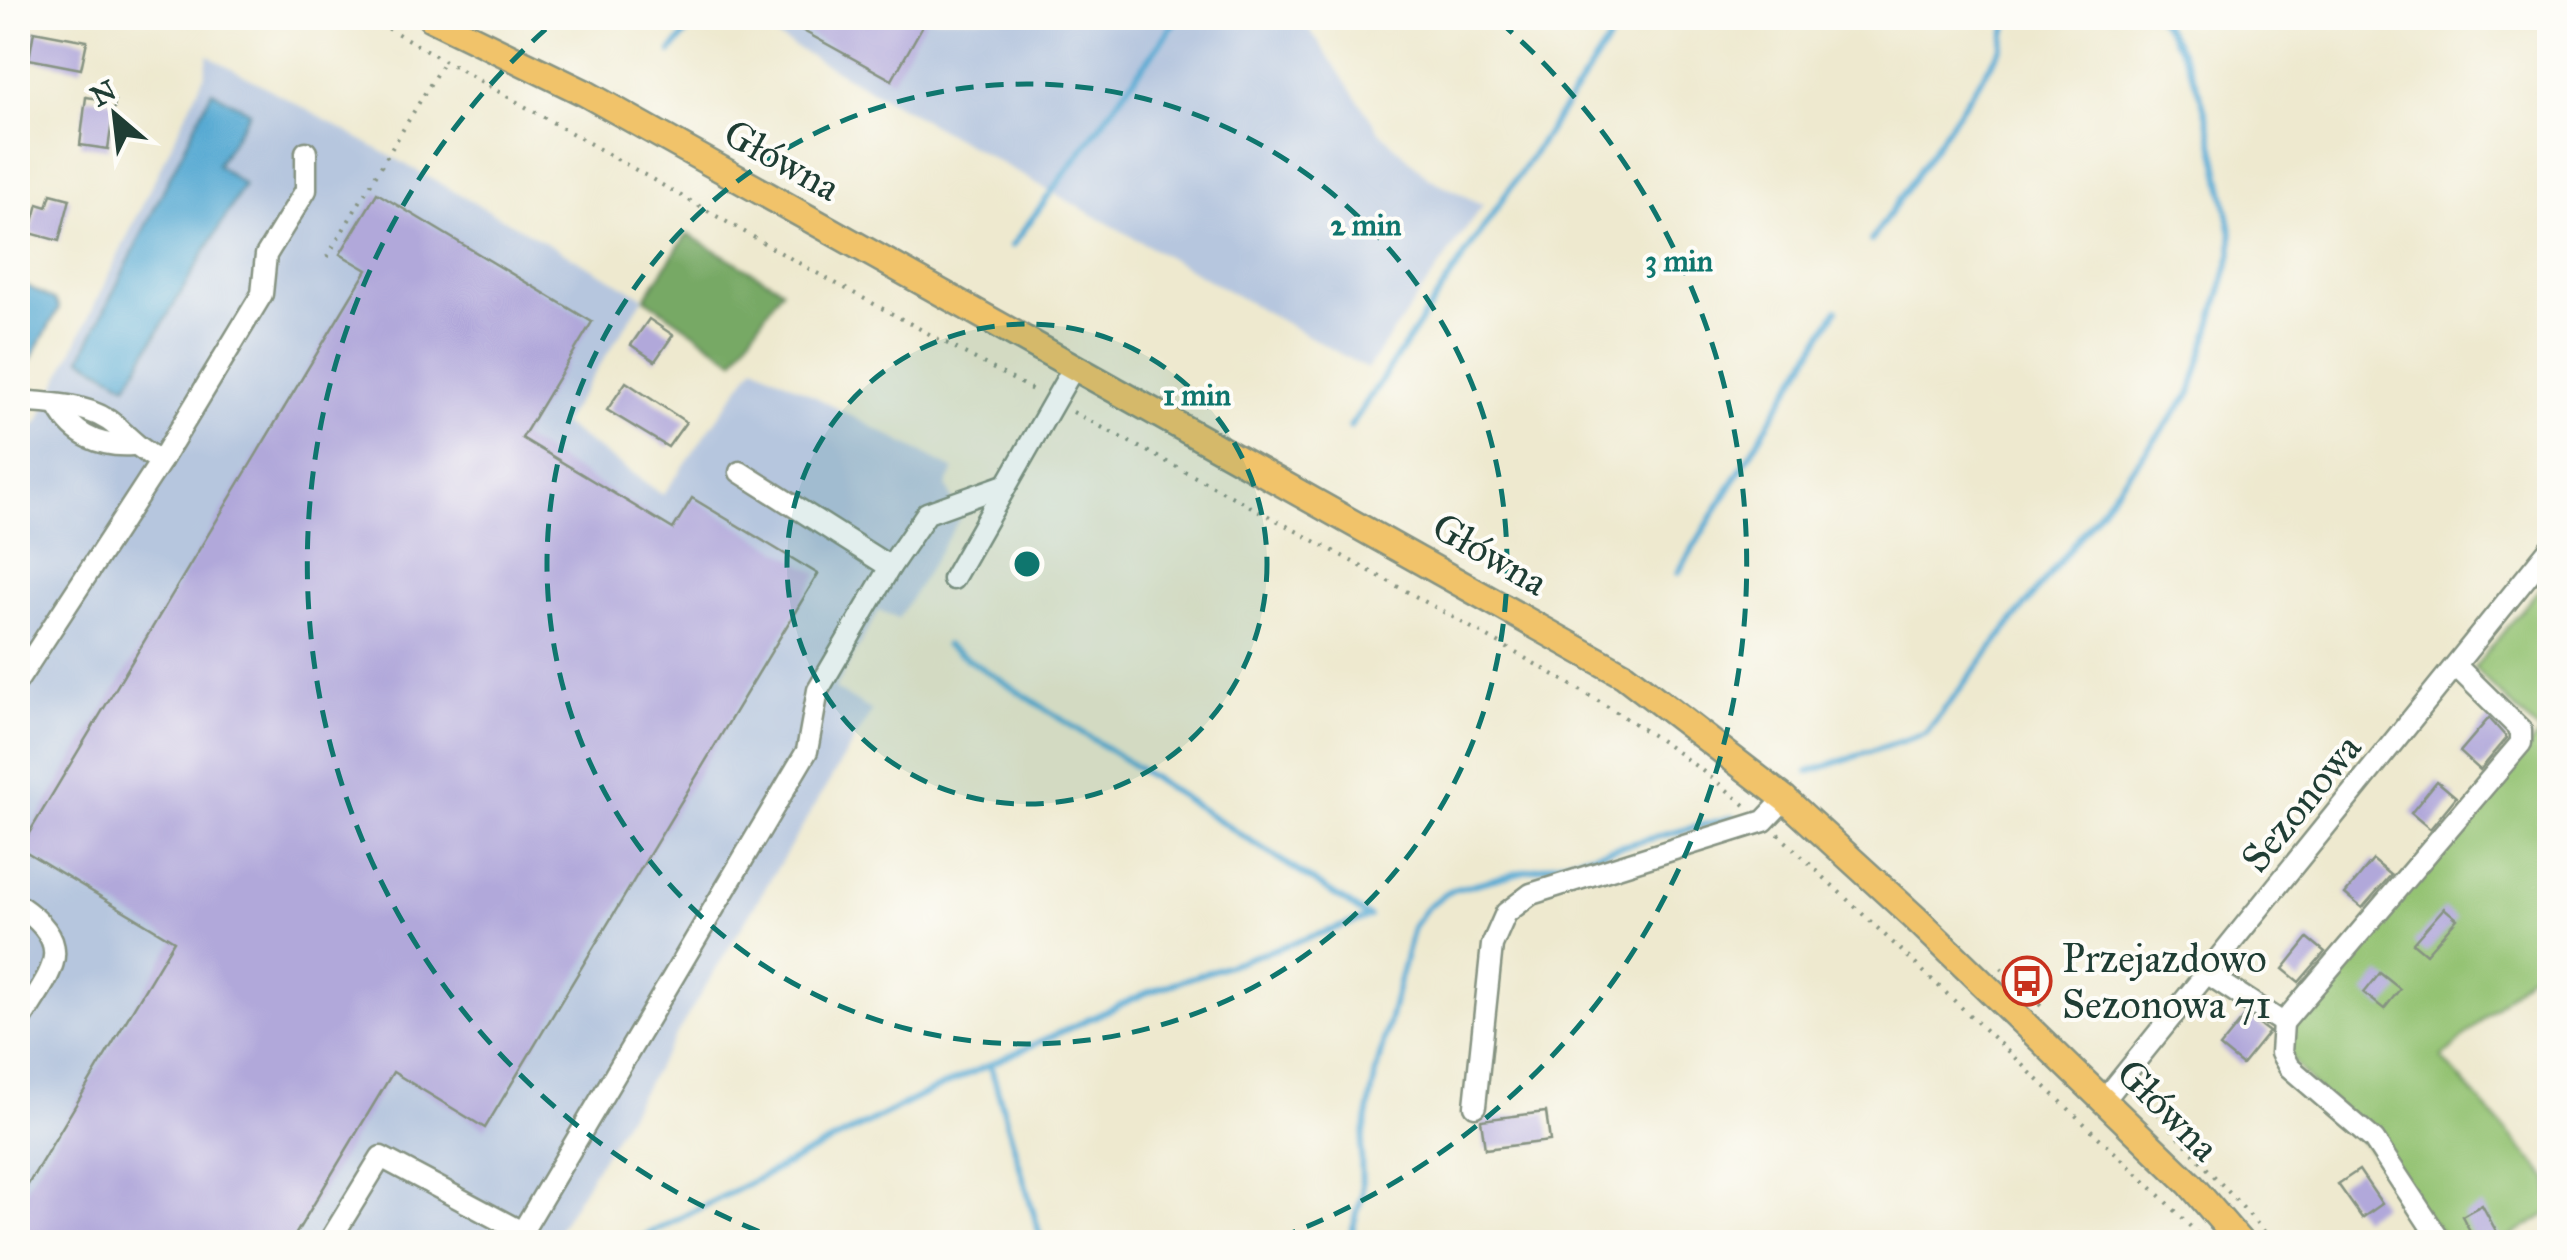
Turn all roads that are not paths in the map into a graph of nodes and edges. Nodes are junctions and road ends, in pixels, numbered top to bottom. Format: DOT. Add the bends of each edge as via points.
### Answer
graph roads {
  1 [pos="432,18"];
  2 [pos="470,18"];
  3 [pos="585,93"];
  4 [pos="306,152"];
  5 [pos="1075,365"];
  6 [pos="18,402"];
  7 [pos="161,461"];
  8 [pos="740,472"];
  9 [pos="1005,485"];
  10 [pos="2550,548"];
  11 [pos="890,568"];
  12 [pos="954,579"];
  13 [pos="2456,666"];
  14 [pos="18,680"];
  15 [pos="1784,799"];
  16 [pos="18,905"];
  17 [pos="2208,974"];
  18 [pos="2283,1023"];
  19 [pos="18,1025"];
  20 [pos="2105,1099"];
  21 [pos="1474,1106"];
  22 [pos="329,1242"];
  23 [pos="2240,1242"];
  24 [pos="2441,1242"];
  1 -- 3 [label="main road, Główna"];
  2 -- 3 [label="main road, Główna"];
  3 -- 5 [label="main road, Główna"];
  4 -- 7 [label="street" via="306,190 266,255 262,294"];
  5 -- 9 [label="street"];
  5 -- 15 [label="main road, Główna" via="1624,675"];
  6 -- 7 [label="street" via="59,408 68,424 103,446 132,445"];
  7 -- 14 [label="street"];
  8 -- 11 [label="street"];
  9 -- 11 [label="street" via="927,513"];
  9 -- 12 [label="street"];
  10 -- 13 [label="street, Sezonowa"];
  11 -- 22 [label="street" via="818,690 807,751 522,1232 381,1157"];
  13 -- 17 [label="street, Sezonowa"];
  13 -- 18 [label="street" via="2521,730 2522,743"];
  15 -- 20 [label="main road, Główna"];
  15 -- 21 [label="street" via="1764,821 1531,894 1506,913 1492,946"];
  16 -- 19 [label="street" via="44,923 57,959"];
  17 -- 18 [label="street"];
  17 -- 20 [label="street, Sezonowa"];
  18 -- 24 [label="street" via="2281,1053 2289,1067 2374,1140"];
  20 -- 23 [label="main road, Główna"];
}
